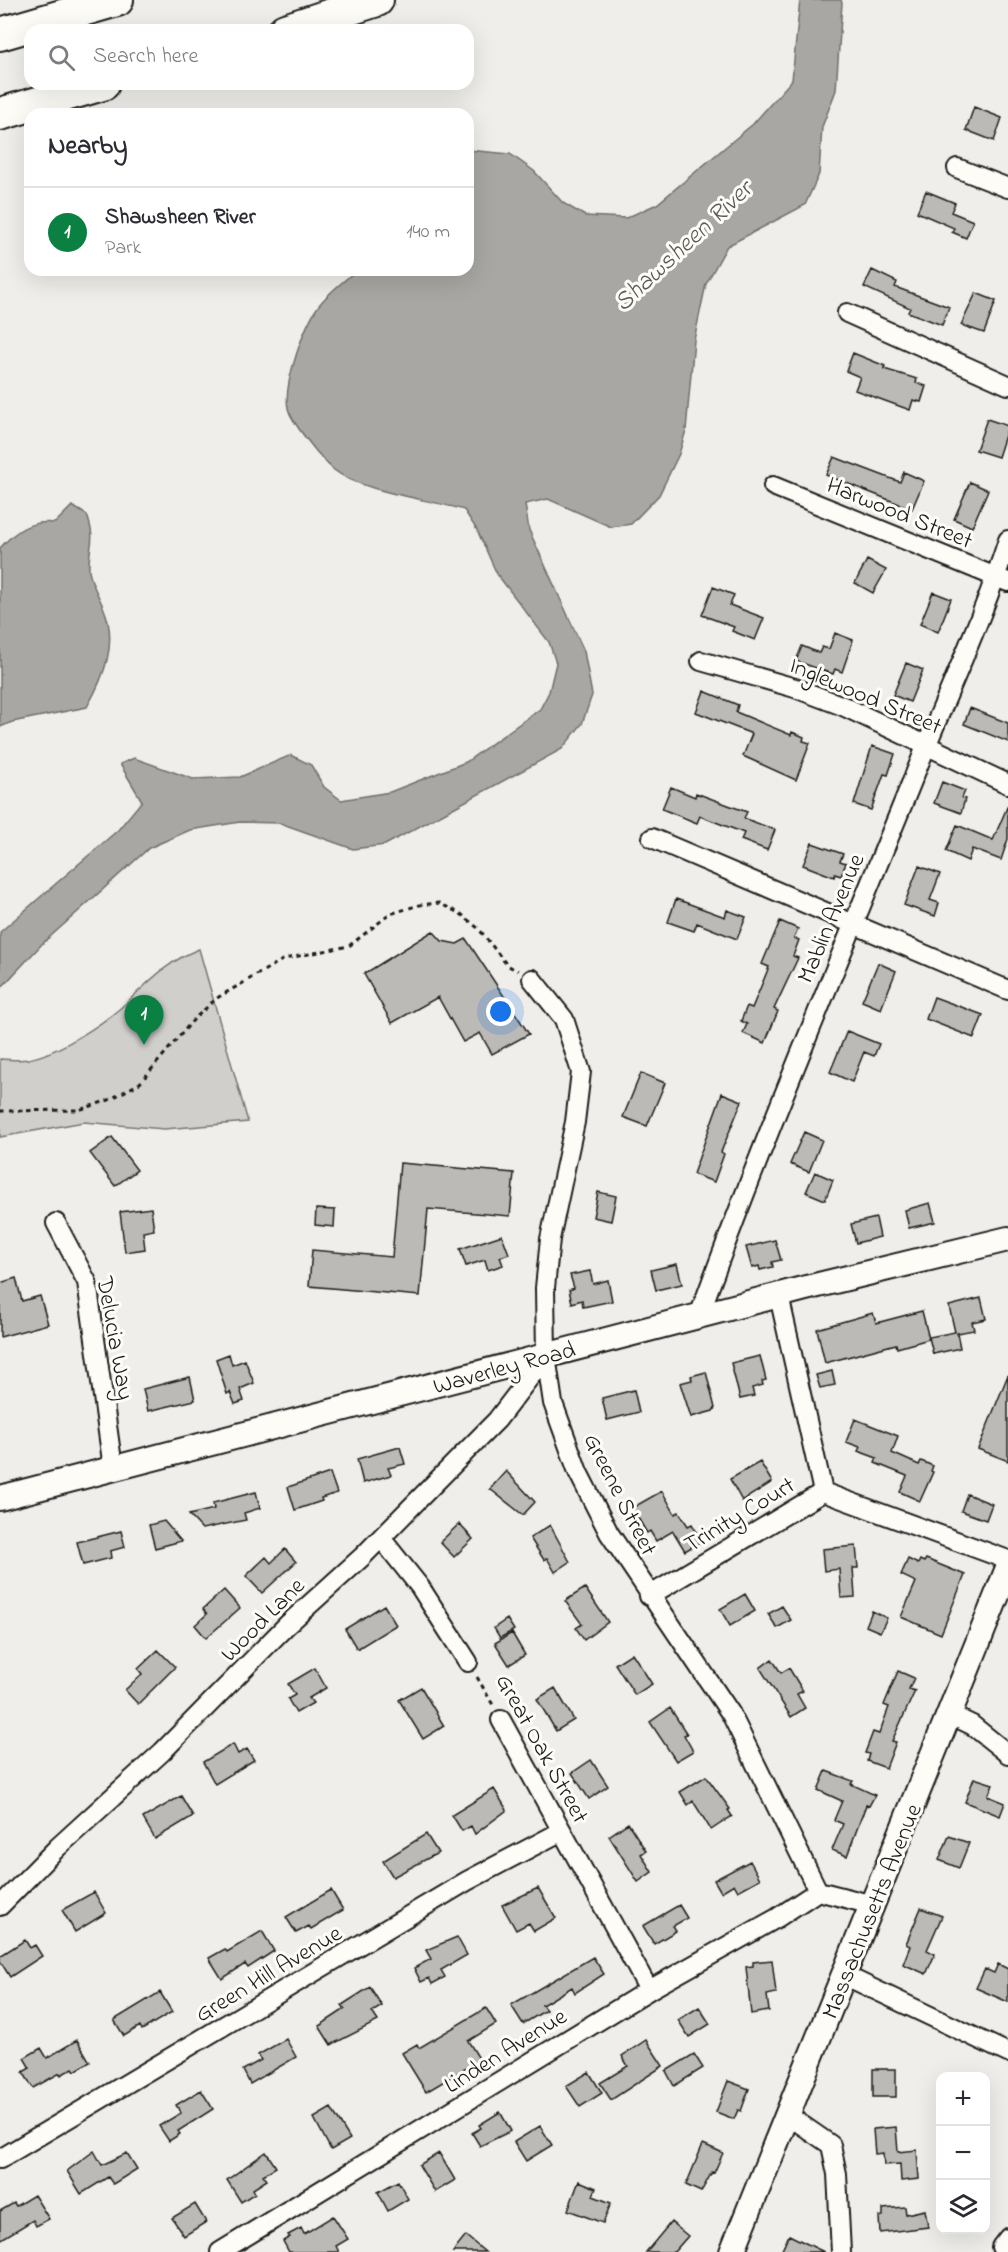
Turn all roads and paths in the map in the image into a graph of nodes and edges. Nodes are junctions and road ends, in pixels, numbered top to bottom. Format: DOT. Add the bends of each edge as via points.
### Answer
graph roads {
  1 [pos="117,0"];
  2 [pos="377,0"];
  3 [pos="34,24"];
  4 [pos="303,24"];
  5 [pos="24,27"];
  6 [pos="0,34"];
  7 [pos="82,90"];
  8 [pos="0,114"];
  9 [pos="957,168"];
  10 [pos="1008,188"];
  11 [pos="847,313"];
  12 [pos="1008,385"];
  13 [pos="773,486"];
  14 [pos="1008,540"];
  15 [pos="1002,580"];
  16 [pos="701,661"];
  17 [pos="926,746"];
  18 [pos="1008,784"];
  19 [pos="652,838"];
  20 [pos="855,924"];
  21 [pos="532,980"];
  22 [pos="1008,990"];
  23 [pos="0,1111"];
  24 [pos="56,1223"];
  25 [pos="1008,1239"];
  26 [pos="779,1296"];
  27 [pos="699,1317"];
  28 [pos="546,1356"];
  29 [pos="113,1468"];
  30 [pos="823,1492"];
  31 [pos="0,1498"];
  32 [pos="381,1538"];
  33 [pos="1008,1560"];
  34 [pos="1008,1568"];
  35 [pos="649,1596"];
  36 [pos="468,1662"];
  37 [pos="951,1715"];
  38 [pos="501,1720"];
  39 [pos="1008,1754"];
  40 [pos="562,1831"];
  41 [pos="818,1891"];
  42 [pos="873,1905"];
  43 [pos="0,1906"];
  44 [pos="846,1976"];
  45 [pos="649,1990"];
  46 [pos="1008,2053"];
  47 [pos="789,2116"];
  48 [pos="0,2159"];
  49 [pos="220,2252"];
  50 [pos="732,2252"];
  51 [pos="841,2252"];
  1 -- 3 [label="highway"];
  2 -- 4 [label="highway"];
  5 -- 6 [label="highway"];
  7 -- 8 [label="highway"];
  9 -- 10 [label="street"];
  11 -- 12 [label="street"];
  13 -- 15 [label="street, Harwood Street"];
  14 -- 15 [label="street, Mablin Avenue"];
  15 -- 17 [label="street, Mablin Avenue"];
  16 -- 17 [label="street, Inglewood Street" via="801,690"];
  17 -- 18 [label="street, Inglewood Street"];
  17 -- 20 [label="street, Mablin Avenue"];
  19 -- 20 [label="street"];
  20 -- 22 [label="street"];
  20 -- 27 [label="street, Mablin Avenue" via="782,1096"];
  21 -- 23 [label="path" via="507,965 486,936 462,914 439,903 419,905 390,914 349,946 284,958 217,998 140,1083 109,1100 79,1110"];
  21 -- 28 [label="street, Greene Street" via="564,1019 581,1072 575,1122 550,1239 545,1294"];
  24 -- 29 [label="street, Delucia Way" via="87,1282"];
  25 -- 26 [label="main road, Waverley Road"];
  26 -- 27 [label="main road, Waverley Road"];
  26 -- 30 [label="street, Trinity Court"];
  27 -- 28 [label="main road, Waverley Road"];
  28 -- 29 [label="main road, Waverley Road"];
  28 -- 32 [label="street, Wood Lane" via="497,1420"];
  28 -- 35 [label="street, Greene Street" via="553,1403 578,1472 614,1541"];
  29 -- 31 [label="main road, Waverley Road"];
  30 -- 33 [label="street, Trinity Court"];
  30 -- 35 [label="street, Trinity Court"];
  32 -- 36 [label="street, Great Oak Street" via="425,1595"];
  32 -- 43 [label="street, Wood Lane"];
  34 -- 37 [label="main road, Massachusetts Avenue"];
  35 -- 41 [label="street, Greene Street" via="731,1714"];
  36 -- 38 [label="path, Great Oak Street"];
  37 -- 39 [label="street" via="972,1725"];
  37 -- 42 [label="main road, Massachusetts Avenue"];
  38 -- 40 [label="street, Great Oak Street"];
  40 -- 45 [label="street, Great Oak Street"];
  40 -- 48 [label="street, Green Hill Avenue" via="466,1881"];
  41 -- 42 [label="street"];
  41 -- 45 [label="street, Linden Avenue"];
  42 -- 44 [label="main road, Massachusetts Avenue"];
  44 -- 46 [label="street"];
  44 -- 47 [label="main road, Massachusetts Avenue"];
  45 -- 49 [label="street, Linden Avenue"];
  47 -- 50 [label="main road, Massachusetts Avenue"];
  47 -- 51 [label="street" via="831,2145 837,2174"];
}
